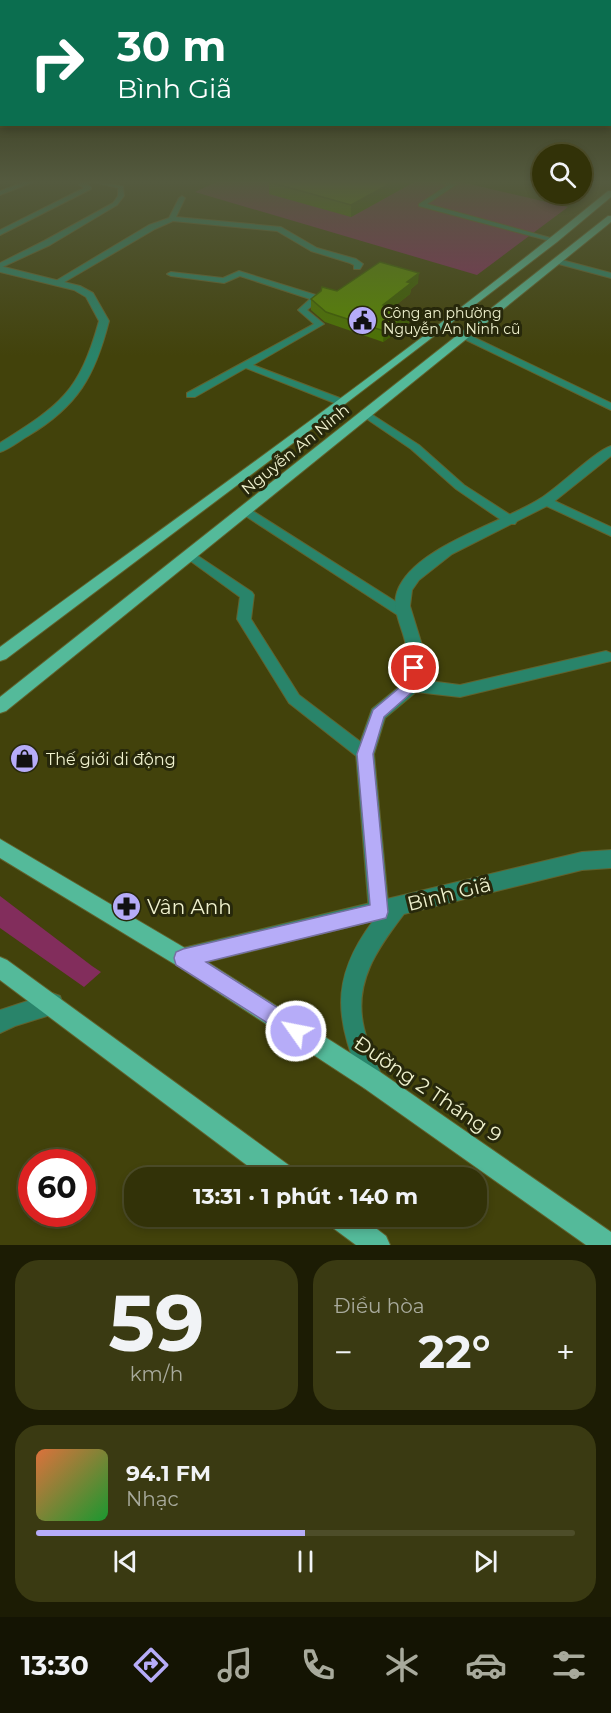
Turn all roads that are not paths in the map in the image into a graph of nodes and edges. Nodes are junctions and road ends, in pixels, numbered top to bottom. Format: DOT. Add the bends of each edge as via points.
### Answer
graph roads {
  1 [pos="53,240"];
  2 [pos="130,240"];
  3 [pos="299,240"];
  4 [pos="554,240"];
  5 [pos="584,240"];
  6 [pos="577,246"];
  7 [pos="558,261"];
  8 [pos="357,267"];
  9 [pos="2,269"];
  10 [pos="171,274"];
  11 [pos="611,276"];
  12 [pos="58,282"];
  13 [pos="465,336"];
  14 [pos="246,365"];
  15 [pos="191,395"];
  16 [pos="341,402"];
  17 [pos="611,407"];
  18 [pos="365,413"];
  19 [pos="0,448"];
  20 [pos="611,450"];
  21 [pos="546,501"];
  22 [pos="245,510"];
  23 [pos="511,521"];
  24 [pos="611,532"];
  25 [pos="189,554"];
  26 [pos="404,613"];
  27 [pos="0,655"];
  28 [pos="606,657"];
  29 [pos="413,685"];
  30 [pos="0,706"];
  31 [pos="365,754"];
  32 [pos="0,848"];
  33 [pos="611,859"];
  34 [pos="388,909"];
  35 [pos="183,958"];
  36 [pos="0,967"];
  37 [pos="52,1004"];
  38 [pos="0,1022"];
  39 [pos="372,1080"];
  40 [pos="270,1167"];
  41 [pos="353,1227"];
  42 [pos="377,1245"];
  43 [pos="608,1245"];
  1 -- 9 [label="lane"];
  2 -- 12 [label="lane"];
  3 -- 8 [label="lane" via="353,261 359,264"];
  4 -- 6 [label="main road"];
  4 -- 16 [label="main road, Nguyễn An Ninh"];
  5 -- 6 [label="main road, Nguyễn An Ninh"];
  6 -- 7 [label="main road, Nguyễn An Ninh"];
  7 -- 11 [label="lane"];
  7 -- 13 [label="main road, Nguyễn An Ninh"];
  9 -- 12 [label="street"];
  10 -- 14 [label="lane" via="224,281 239,273 316,298 302,310 320,324"];
  12 -- 19 [label="street" via="90,295 98,307 104,321 94,352 75,391"];
  13 -- 17 [label="lane"];
  13 -- 18 [label="main road, Nguyễn An Ninh"];
  14 -- 15 [label="lane"];
  14 -- 16 [label="lane"];
  16 -- 27 [label="main road, Nguyễn An Ninh"];
  18 -- 22 [label="main road, Nguyễn An Ninh"];
  18 -- 23 [label="lane" via="415,447 460,488"];
  20 -- 21 [label="street"];
  21 -- 23 [label="street"];
  21 -- 24 [label="lane"];
  22 -- 25 [label="main road, Nguyễn An Ninh"];
  22 -- 26 [label="lane"];
  23 -- 26 [label="street" via="454,546 414,576 404,592"];
  25 -- 30 [label="main road, Nguyễn An Ninh"];
  25 -- 31 [label="lane" via="247,595 244,619 294,699"];
  26 -- 29 [label="street" via="415,652"];
  28 -- 29 [label="street" via="460,691"];
  29 -- 31 [label="street" via="378,714"];
  31 -- 34 [label="street"];
  32 -- 35 [label="main road, Đường 2 Tháng 9"];
  33 -- 34 [label="street, Bình Giã" via="582,861"];
  34 -- 35 [label="street, Bình Giã"];
  34 -- 39 [label="street" via="353,976 352,1022"];
  35 -- 39 [label="main road, Đường 2 Tháng 9"];
  36 -- 37 [label="main road"];
  37 -- 38 [label="street"];
  37 -- 40 [label="main road"];
  39 -- 43 [label="main road, Đường 2 Tháng 9"];
  41 -- 42 [label="main road"];
}
